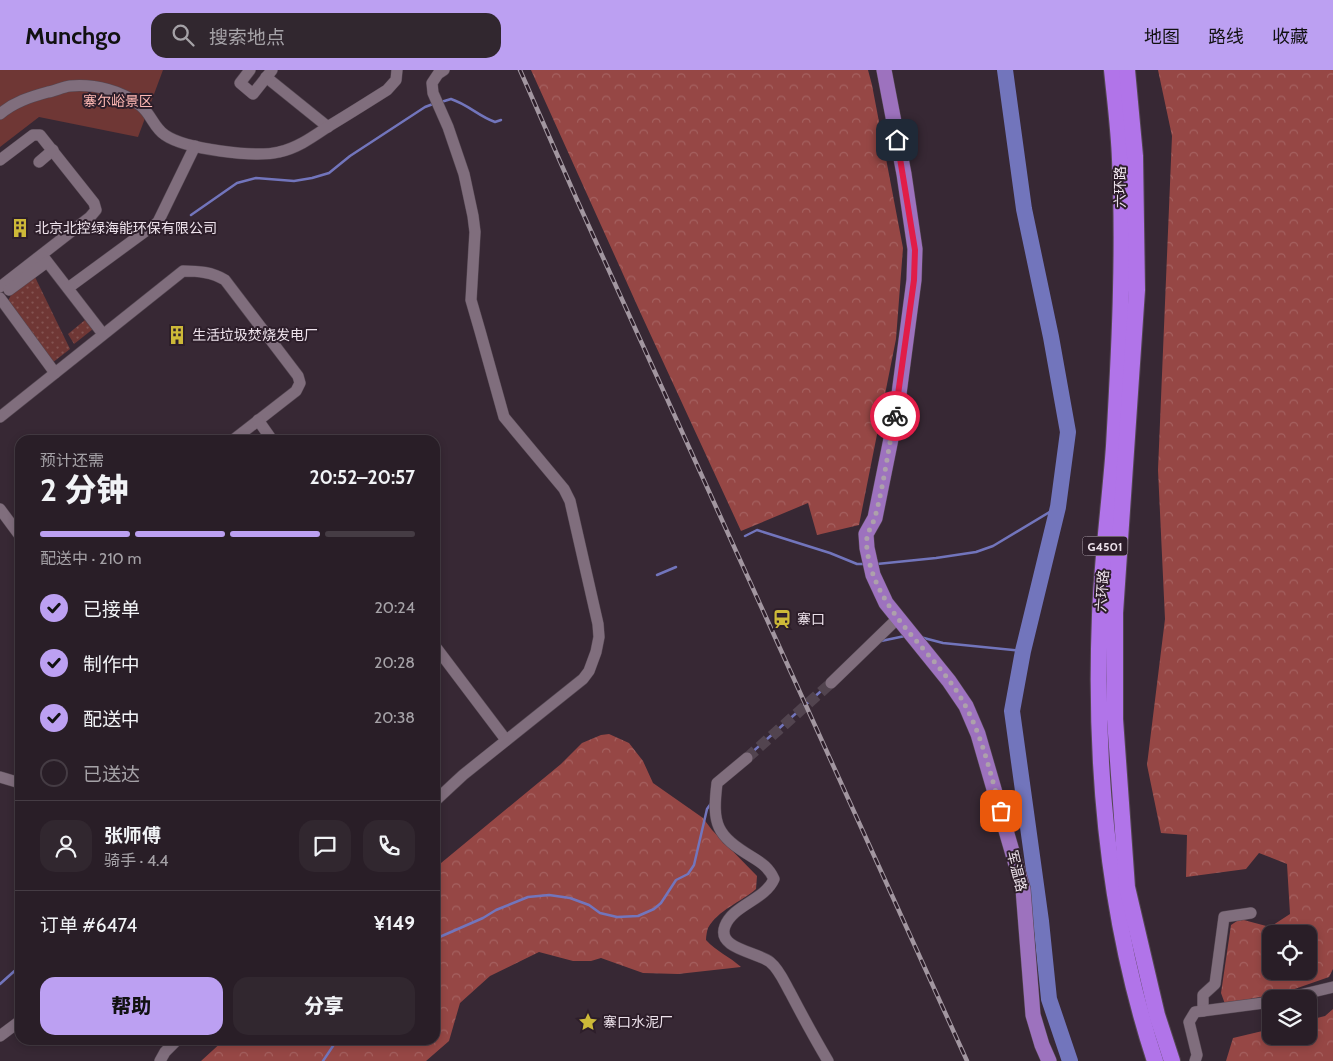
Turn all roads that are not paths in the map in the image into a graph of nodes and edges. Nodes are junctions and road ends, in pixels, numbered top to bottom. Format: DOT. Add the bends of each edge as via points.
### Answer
graph roads {
  1 [pos="250,70"];
  2 [pos="397,70"];
  3 [pos="444,70"];
  4 [pos="884,70"];
  5 [pos="1112,70"];
  6 [pos="1127,70"];
  7 [pos="269,74"];
  8 [pos="0,114"];
  9 [pos="328,127"];
  10 [pos="195,146"];
  11 [pos="53,150"];
  12 [pos="0,160"];
  13 [pos="39,162"];
  14 [pos="44,258"];
  15 [pos="0,288"];
  16 [pos="68,288"];
  17 [pos="0,297"];
  18 [pos="103,334"];
  19 [pos="55,373"];
  20 [pos="0,416"];
  21 [pos="258,420"];
  22 [pos="238,435"];
  23 [pos="268,435"];
  24 [pos="0,509"];
  25 [pos="15,529"];
  26 [pos="898,618"];
  27 [pos="440,653"];
  28 [pos="831,683"];
  29 [pos="506,740"];
  30 [pos="746,758"];
  31 [pos="0,777"];
  32 [pos="15,782"];
  33 [pos="440,796"];
  34 [pos="1251,913"];
  35 [pos="1333,987"];
  36 [pos="1317,991"];
  37 [pos="1262,1003"];
  38 [pos="1203,1011"];
  39 [pos="15,1025"];
  40 [pos="0,1036"];
  41 [pos="172,1045"];
  42 [pos="160,1061"];
  43 [pos="828,1061"];
  44 [pos="1049,1061"];
  45 [pos="1155,1061"];
  46 [pos="1172,1061"];
  47 [pos="1195,1061"];
  1 -- 7 [label="street" via="240,83 253,94"];
  2 -- 9 [label="street" via="396,80 387,90"];
  3 -- 29 [label="street" via="432,83 433,93 464,174 473,216 471,300 504,417 570,500 598,624 596,652 583,679"];
  4 -- 26 [label="main road, 军温路" via="915,250 914,280 897,409 875,518 866,534 873,575 886,603"];
  5 -- 45 [label="highway, 六环路 / G4501" via="1120,159 1121,290 1114,445 1100,614 1099,720 1104,808 1114,891 1126,959"];
  6 -- 46 [label="highway, 六环路 / G4501" via="1134,156 1137,290 1115,613 1115,719 1127,887 1157,1015"];
  7 -- 9 [label="street"];
  8 -- 10 [label="street" via="34,95 68,86 89,86 123,95 141,106 165,136"];
  9 -- 10 [label="street" via="279,152 237,153"];
  10 -- 16 [label="street" via="158,222"];
  11 -- 12 [label="street" via="40,135 33,135"];
  11 -- 13 [label="street"];
  11 -- 14 [label="street" via="96,210"];
  14 -- 15 [label="street"];
  14 -- 16 [label="street"];
  14 -- 17 [label="street"];
  16 -- 18 [label="street"];
  17 -- 19 [label="street"];
  18 -- 19 [label="street"];
  18 -- 21 [label="street" via="183,271 216,275 225,280 298,376 300,383 296,391"];
  19 -- 20 [label="street"];
  21 -- 22 [label="street"];
  21 -- 23 [label="street"];
  24 -- 25 [label="street"];
  26 -- 28 [label="street"];
  26 -- 44 [label="main road, 军温路" via="954,687 978,734 1023,889 1033,1015"];
  27 -- 29 [label="street"];
  29 -- 33 [label="street"];
  30 -- 43 [label="street" via="717,783 716,822 724,837 765,866 774,879 770,888 729,919 725,936 730,944 772,963"];
  31 -- 32 [label="street"];
  34 -- 38 [label="street" via="1224,917 1216,984 1203,995"];
  35 -- 36 [label="street"];
  37 -- 38 [label="street"];
  38 -- 47 [label="street" via="1195,1012 1189,1022 1197,1055"];
  39 -- 40 [label="street"];
  41 -- 42 [label="street"];
}
